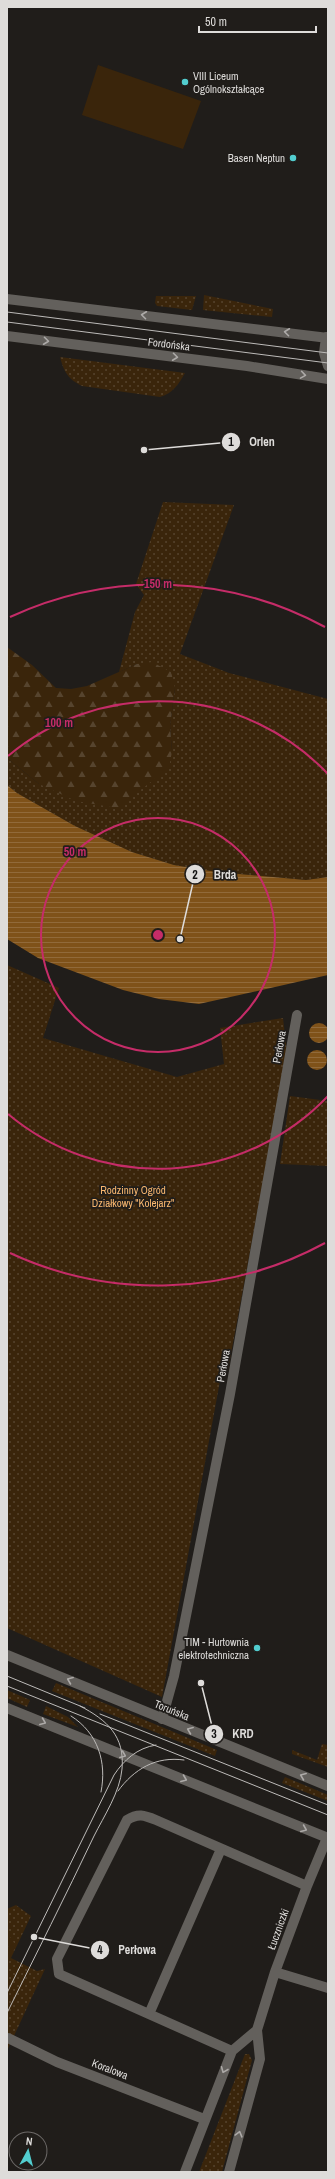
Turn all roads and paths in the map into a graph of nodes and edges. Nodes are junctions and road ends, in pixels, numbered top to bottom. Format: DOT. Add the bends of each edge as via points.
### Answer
graph roads {
  1 [pos="7,299"];
  2 [pos="327,335"];
  3 [pos="7,336"];
  4 [pos="328,366"];
  5 [pos="328,379"];
  6 [pos="297,1015"];
  7 [pos="7,1655"];
  8 [pos="7,1708"];
  9 [pos="162,1719"];
  10 [pos="328,1786"];
  11 [pos="328,1838"];
  12 [pos="221,1849"];
  13 [pos="307,1886"];
  14 [pos="275,1972"];
  15 [pos="328,1988"];
  16 [pos="149,2014"];
  17 [pos="257,2030"];
  18 [pos="8,2038"];
  19 [pos="232,2051"];
  20 [pos="204,2119"];
  21 [pos="185,2172"];
  22 [pos="229,2172"];
  2 -- 1 [label="street, one-way"];
  2 -- 4 [label="street" via="324,353"];
  3 -- 5 [label="street, Fordońska, one-way" via="247,366"];
  6 -- 9 [label="street, Perłowa" via="230,1394 174,1676"];
  9 -- 7 [label="street, Toruńska, one-way"];
  8 -- 11 [label="street, one-way"];
  10 -- 9 [label="street, Toruńska, one-way"];
  11 -- 13 [label="street, Łuczniczki"];
  12 -- 13 [label="street"];
  12 -- 16 [label="street"];
  12 -- 16 [label="street" via="142,1815 134,1815 127,1820 57,1959 59,1974"];
  13 -- 14 [label="street, Łuczniczki"];
  14 -- 15 [label="street"];
  14 -- 17 [label="street, Łuczniczki"];
  16 -- 19 [label="street"];
  17 -- 19 [label="street"];
  22 -- 17 [label="street, Łuczniczki, one-way" via="260,2059"];
  18 -- 20 [label="street, Koralowa" via="57,2062"];
  19 -- 20 [label="street, one-way"];
  20 -- 21 [label="street"];
}
